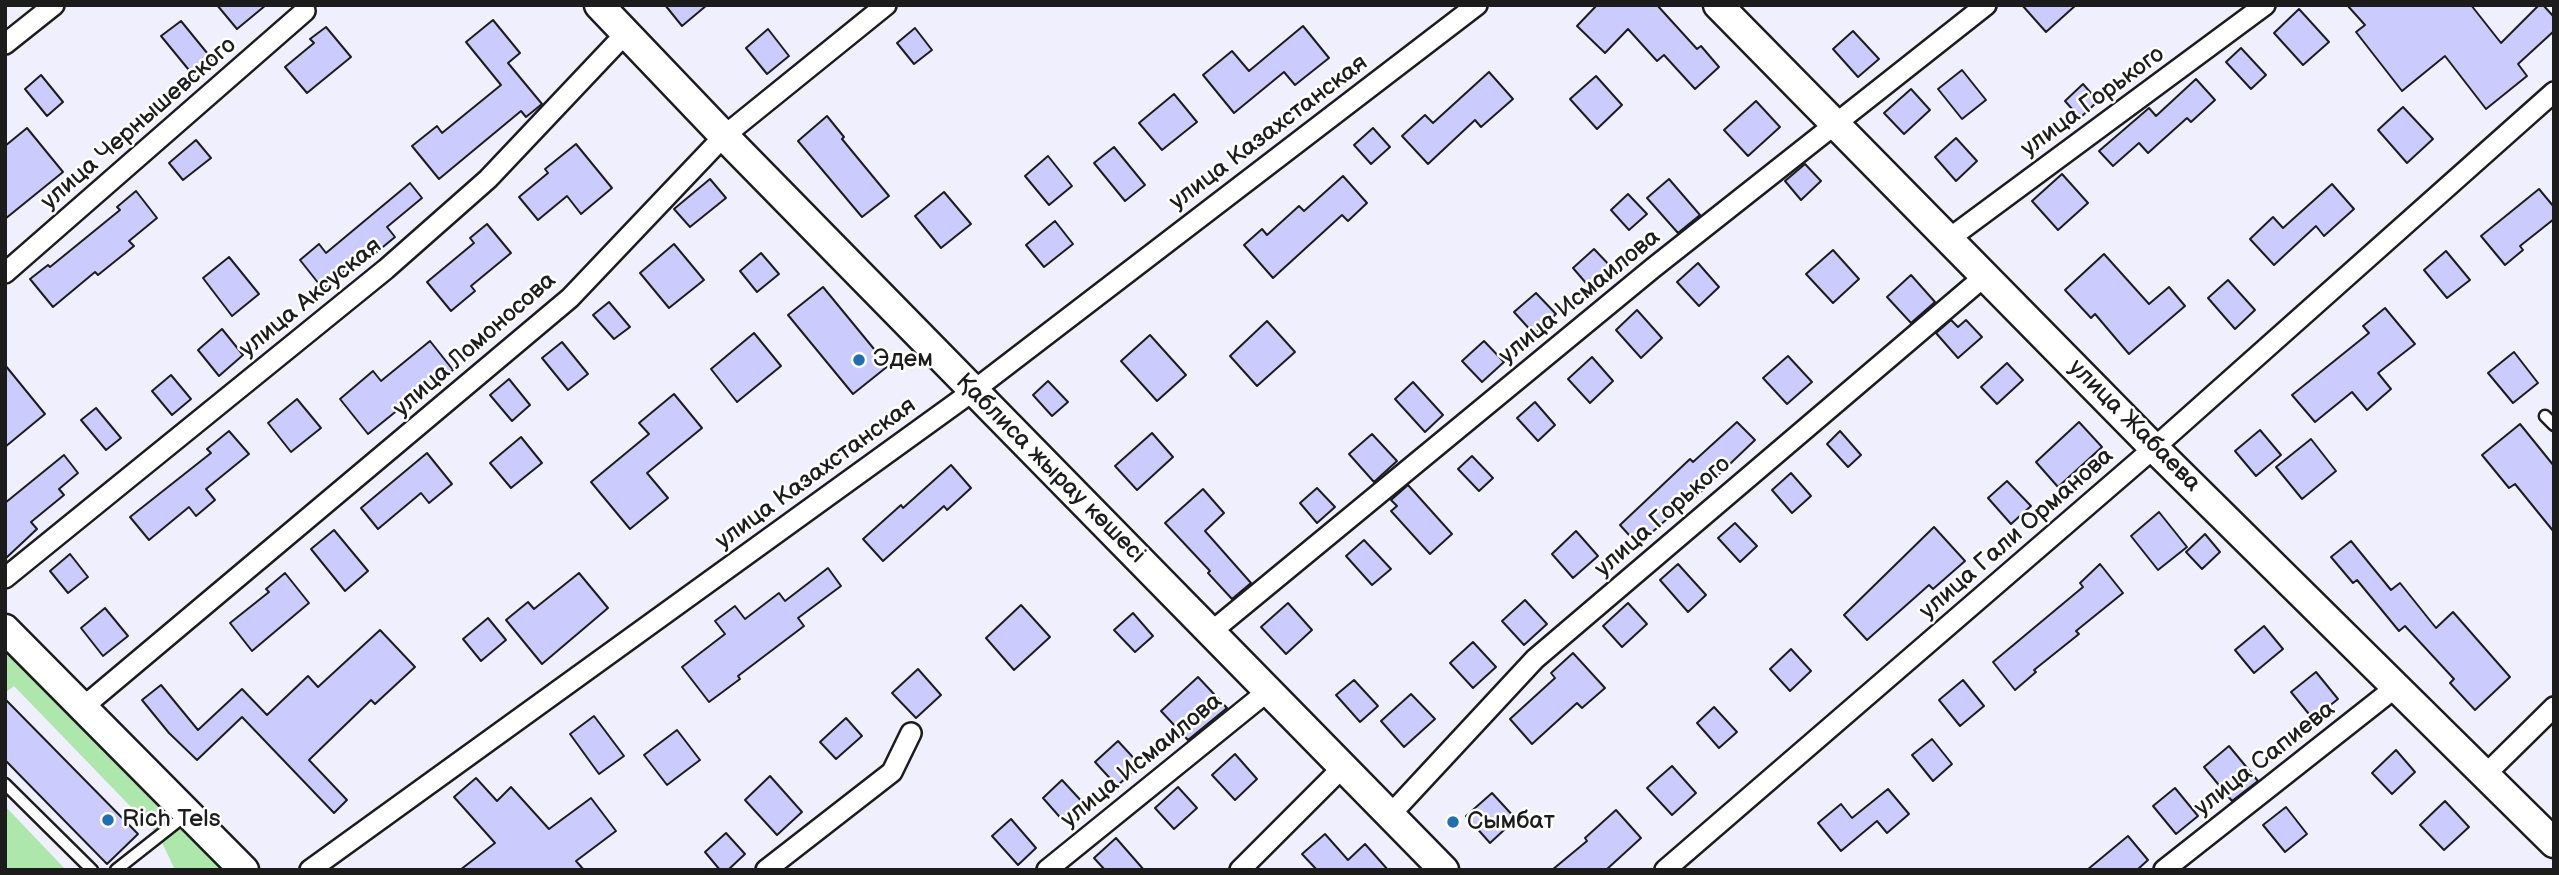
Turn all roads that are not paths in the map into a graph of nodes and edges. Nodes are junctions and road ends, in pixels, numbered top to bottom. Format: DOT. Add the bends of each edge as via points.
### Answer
graph roads {
  1 [pos="54,5"];
  2 [pos="599,5"];
  3 [pos="886,5"];
  4 [pos="1477,5"];
  5 [pos="1718,5"];
  6 [pos="1986,5"];
  7 [pos="2265,5"];
  8 [pos="306,12"];
  9 [pos="627,33"];
  10 [pos="5,44"];
  11 [pos="2554,92"];
  12 [pos="1836,124"];
  13 [pos="724,136"];
  14 [pos="1950,238"];
  15 [pos="5,272"];
  16 [pos="1986,275"];
  17 [pos="973,391"];
  18 [pos="2544,416"];
  19 [pos="2554,425"];
  20 [pos="2154,447"];
  21 [pos="5,578"];
  22 [pos="1211,632"];
  23 [pos="12,640"];
  24 [pos="2396,687"];
  25 [pos="1268,691"];
  26 [pos="2554,707"];
  27 [pos="82,708"];
  28 [pos="911,733"];
  29 [pos="1343,767"];
  30 [pos="2486,775"];
  31 [pos="5,784"];
  32 [pos="188,814"];
  33 [pos="1390,815"];
  34 [pos="2554,843"];
  35 [pos="92,870"];
  36 [pos="116,870"];
  37 [pos="244,870"];
  38 [pos="310,870"];
  39 [pos="766,870"];
  40 [pos="1047,870"];
  41 [pos="1240,870"];
  42 [pos="1444,870"];
  43 [pos="1665,870"];
  44 [pos="2164,870"];
  1 -- 10 [label="street"];
  2 -- 9 [label="street, Қаблиса жырау көшесі"];
  3 -- 13 [label="street, улица Ломоносова"];
  4 -- 17 [label="street, улица Казахстанская"];
  5 -- 12 [label="street, улица Жабаева"];
  6 -- 12 [label="street, улица Исмаилова"];
  7 -- 14 [label="street, улица Горького"];
  8 -- 15 [label="street, улица Чернышевского"];
  9 -- 13 [label="street, Қаблиса жырау көшесі"];
  9 -- 21 [label="street, улица Аксуская" via="488,179 386,269"];
  11 -- 20 [label="street, улица Гали Орманова"];
  12 -- 14 [label="street, улица Жабаева"];
  12 -- 22 [label="street, улица Исмаилова" via="1653,268"];
  13 -- 17 [label="street, Қаблиса жырау көшесі"];
  13 -- 27 [label="street, улица Ломоносова" via="570,298"];
  14 -- 16 [label="street, улица Жабаева"];
  16 -- 20 [label="street, улица Жабаева"];
  16 -- 33 [label="street, улица Горького" via="1535,659"];
  17 -- 22 [label="street, Қаблиса жырау көшесі"];
  17 -- 38 [label="street, улица Казахстанская"];
  18 -- 19 [label="lane"];
  20 -- 24 [label="street, улица Жабаева"];
  20 -- 43 [label="street, улица Гали Орманова"];
  22 -- 25 [label="street, Қаблиса жырау көшесі"];
  23 -- 27 [label="street"];
  24 -- 30 [label="street, улица Жабаева"];
  24 -- 44 [label="street, улица Сапиева"];
  25 -- 29 [label="street, Қаблиса жырау көшесі"];
  25 -- 40 [label="street, улица Исмаилова"];
  26 -- 30 [label="street"];
  27 -- 32 [label="street"];
  28 -- 39 [label="street" via="892,772"];
  29 -- 33 [label="street, Қаблиса жырау көшесі"];
  29 -- 41 [label="street"];
  30 -- 34 [label="street, улица Жабаева"];
  31 -- 35 [label="lane"];
  32 -- 36 [label="lane"];
  32 -- 37 [label="street"];
  33 -- 42 [label="street, Қаблиса жырау көшесі"];
}
